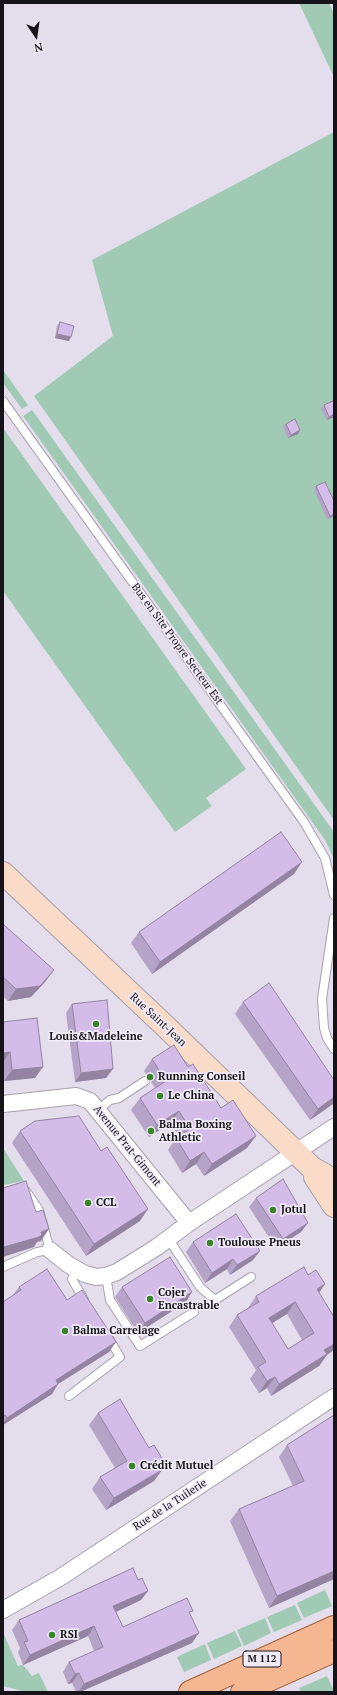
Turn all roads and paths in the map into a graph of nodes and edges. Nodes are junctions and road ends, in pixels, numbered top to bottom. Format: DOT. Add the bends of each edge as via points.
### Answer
graph roads {
  1 [pos="3,401"];
  2 [pos="3,874"];
  3 [pos="334,895"];
  4 [pos="334,918"];
  5 [pos="334,1049"];
  6 [pos="145,1081"];
  7 [pos="3,1104"];
  8 [pos="98,1110"];
  9 [pos="334,1127"];
  10 [pos="296,1153"];
  11 [pos="312,1168"];
  12 [pos="334,1187"];
  13 [pos="16,1188"];
  14 [pos="334,1206"];
  15 [pos="189,1224"];
  16 [pos="168,1238"];
  17 [pos="50,1250"];
  18 [pos="3,1267"];
  19 [pos="77,1270"];
  20 [pos="106,1276"];
  21 [pos="251,1277"];
  22 [pos="89,1308"];
  23 [pos="194,1312"];
  24 [pos="104,1332"];
  25 [pos="70,1396"];
  26 [pos="334,1397"];
  27 [pos="3,1610"];
  28 [pos="334,1627"];
  29 [pos="334,1651"];
  30 [pos="190,1692"];
  31 [pos="242,1692"];
  1 -- 3 [label="lane, Bus en Site Propre Secteur Est" via="304,822 325,858"];
  2 -- 10 [label="street, Rue Saint-Jean"];
  4 -- 5 [label="lane" via="322,999 324,1028"];
  6 -- 8 [label="lane" via="119,1098 110,1100"];
  7 -- 8 [label="street, Avenue Prat-Gimont" via="76,1096 90,1101"];
  8 -- 15 [label="street, Avenue Prat-Gimont"];
  9 -- 10 [label="street"];
  10 -- 11 [label="street, Rue Saint-Jean"];
  10 -- 15 [label="street" via="226,1197"];
  11 -- 12 [label="street, Rue Saint-Jean" via="324,1175"];
  11 -- 14 [label="street, Rue Saint-Jean" via="316,1181"];
  13 -- 17 [label="lane" via="23,1186 39,1210"];
  15 -- 16 [label="street"];
  16 -- 20 [label="street" via="131,1264"];
  16 -- 21 [label="lane" via="200,1287 215,1300"];
  17 -- 18 [label="lane" via="37,1252"];
  17 -- 19 [label="street"];
  19 -- 20 [label="street" via="96,1277"];
  19 -- 22 [label="lane" via="72,1279"];
  20 -- 23 [label="lane" via="110,1300 140,1346"];
  24 -- 25 [label="lane" via="120,1357"];
  26 -- 27 [label="street, Rue de la Tuilerie" via="61,1577"];
  28 -- 30 [label="main road, M 112"];
  29 -- 31 [label="main road, M 112"];
}
